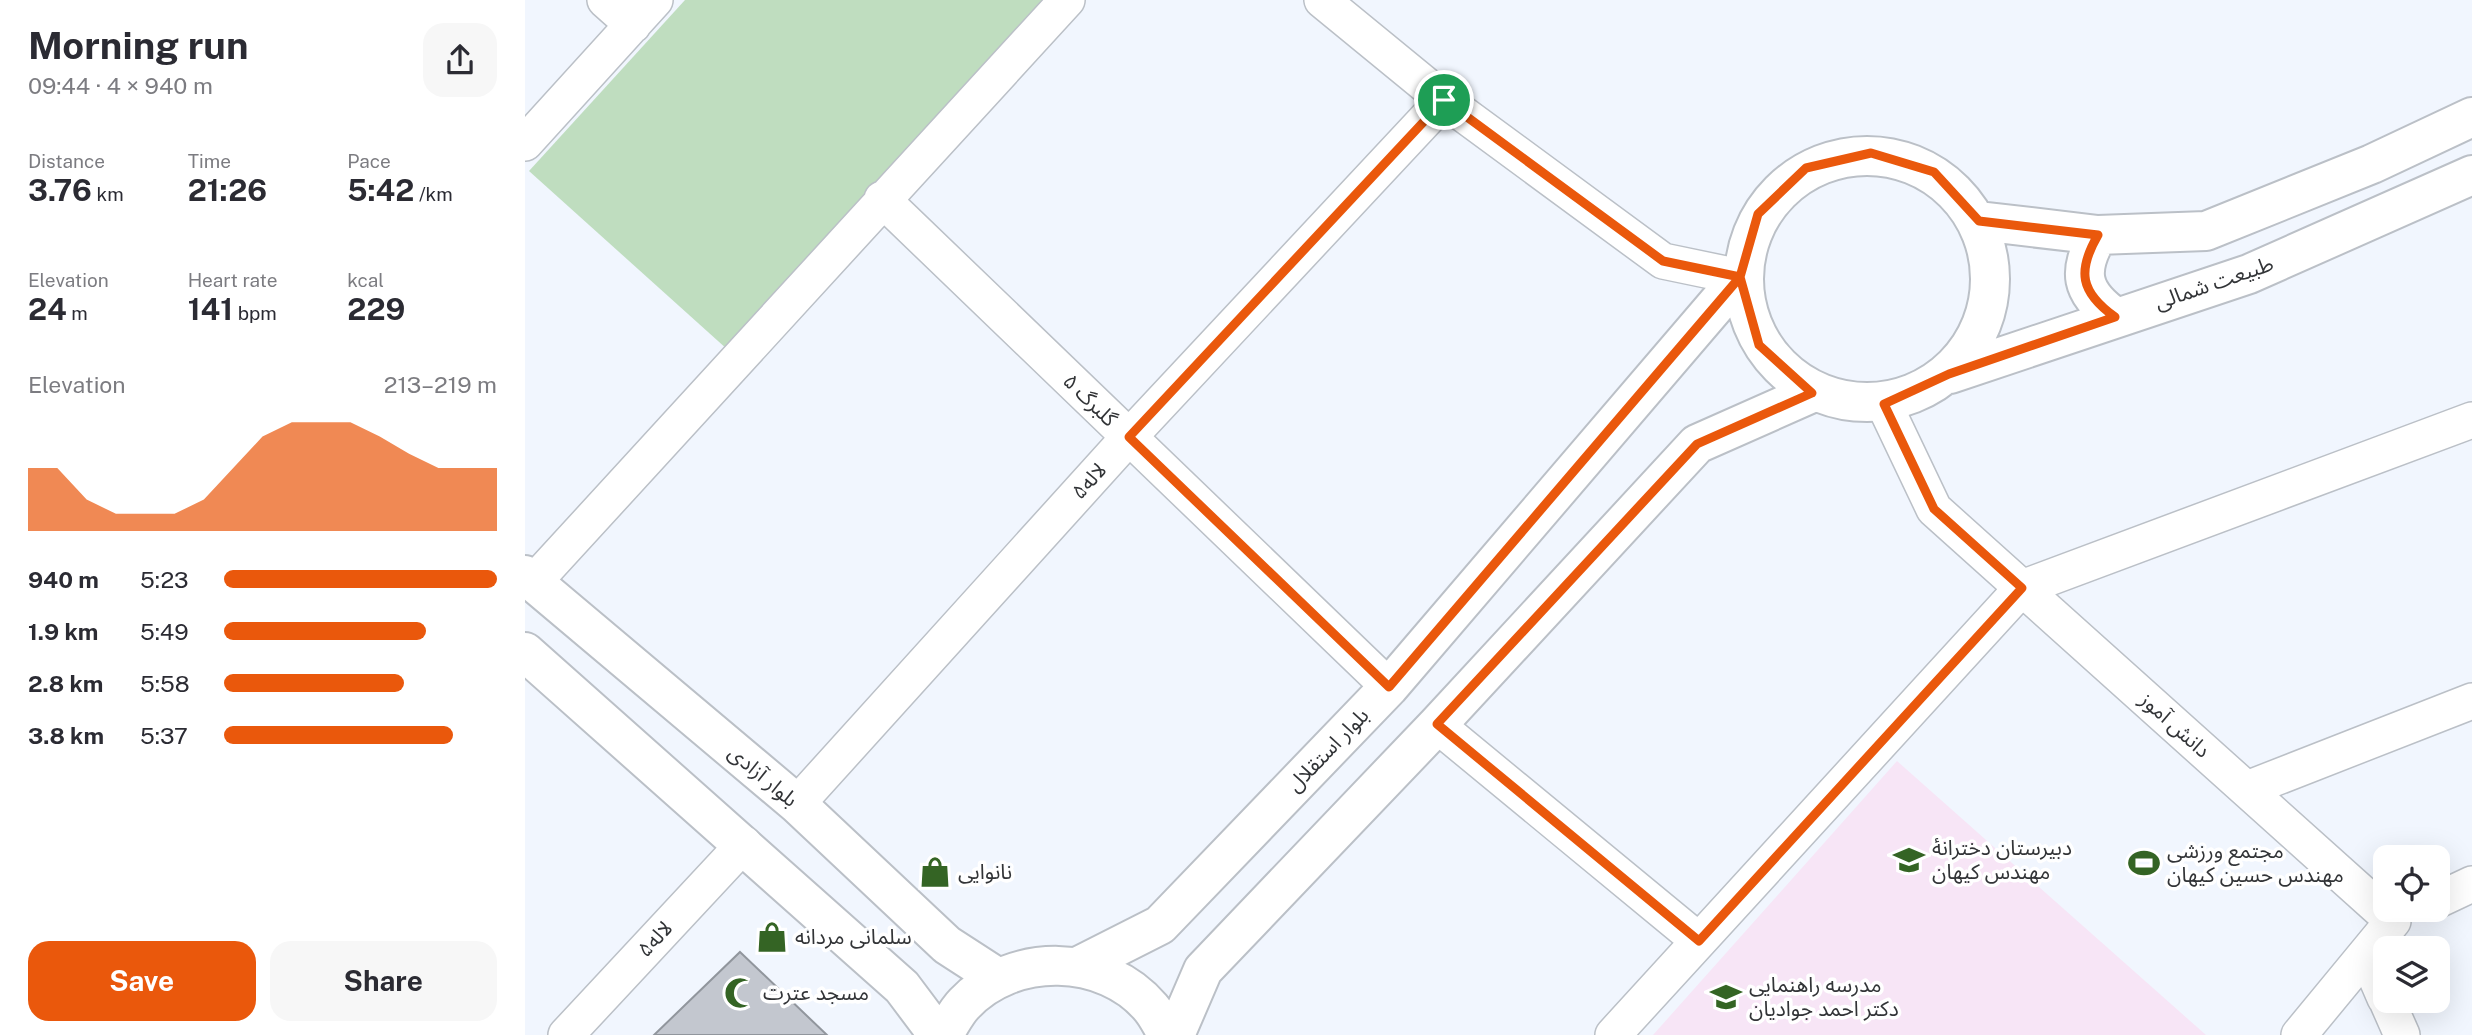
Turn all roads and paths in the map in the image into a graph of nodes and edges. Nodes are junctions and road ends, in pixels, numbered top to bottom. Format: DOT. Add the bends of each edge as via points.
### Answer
graph roads {
  1 [pos="605,0"];
  2 [pos="1067,0"];
  3 [pos="1322,0"];
  4 [pos="644,12"];
  5 [pos="1444,100"];
  6 [pos="2472,117"];
  7 [pos="525,143"];
  8 [pos="2472,175"];
  9 [pos="882,199"];
  10 [pos="1979,221"];
  11 [pos="2098,235"];
  12 [pos="1740,277"];
  13 [pos="2115,317"];
  14 [pos="1949,374"];
  15 [pos="1812,393"];
  16 [pos="1884,404"];
  17 [pos="2472,420"];
  18 [pos="1129,437"];
  19 [pos="529,579"];
  20 [pos="2022,588"];
  21 [pos="525,652"];
  22 [pos="1389,687"];
  23 [pos="2472,701"];
  24 [pos="1437,724"];
  25 [pos="2247,789"];
  26 [pos="797,804"];
  27 [pos="744,844"];
  28 [pos="2472,884"];
  29 [pos="2373,890"];
  30 [pos="2450,894"];
  31 [pos="2399,922"];
  32 [pos="1699,941"];
  33 [pos="2366,954"];
  34 [pos="1079,966"];
  35 [pos="2373,970"];
  36 [pos="997,978"];
  37 [pos="2392,1013"];
  38 [pos="566,1035"];
  39 [pos="937,1035"];
  40 [pos="943,1035"];
  41 [pos="1168,1035"];
  42 [pos="1175,1035"];
  43 [pos="1613,1035"];
  44 [pos="2299,1035"];
  45 [pos="2402,1035"];
  1 -- 4 [label="street"];
  2 -- 9 [label="street"];
  3 -- 5 [label="street"];
  4 -- 7 [label="street"];
  5 -- 12 [label="street" via="1663,261"];
  5 -- 18 [label="street, لاله۵"];
  6 -- 11 [label="street" via="2372,164 2206,231"];
  8 -- 13 [label="street, طبیعت شمالی" via="2249,274"];
  9 -- 18 [label="street, گلبرگ ۵"];
  9 -- 19 [label="street"];
  10 -- 11 [label="street"];
  10 -- 12 [label="street" via="1934,172 1871,153 1806,168 1758,214"];
  10 -- 14 [label="street" via="1993,275 1982,330"];
  11 -- 13 [label="street" via="2085,256 2084,280 2095,303"];
  12 -- 15 [label="street" via="1759,345"];
  12 -- 22 [label="street, بلوار استقلال"];
  13 -- 14 [label="street, طبیعت شمالی"];
  14 -- 16 [label="street"];
  15 -- 16 [label="street"];
  15 -- 24 [label="street" via="1697,444"];
  16 -- 20 [label="street, دانش آموز" via="1934,509"];
  17 -- 20 [label="street"];
  18 -- 22 [label="street, گلبرگ ۵"];
  18 -- 26 [label="street, لاله۵"];
  19 -- 26 [label="street, بلوار آزادی"];
  20 -- 25 [label="street, دانش آموز"];
  20 -- 32 [label="street"];
  21 -- 27 [label="street"];
  22 -- 34 [label="street, بلوار استقلال" via="1160,925"];
  23 -- 25 [label="street"];
  24 -- 32 [label="street"];
  24 -- 42 [label="street" via="1203,970"];
  25 -- 29 [label="street, دانش آموز"];
  26 -- 36 [label="street, بلوار آزادی" via="947,945"];
  27 -- 38 [label="street, لاله۵"];
  27 -- 39 [label="street" via="902,987"];
  28 -- 30 [label="street"];
  31 -- 33 [label="street, دانش آموز"];
  32 -- 43 [label="street"];
  33 -- 35 [label="street"];
  33 -- 44 [label="street, دانش آموز"];
  34 -- 36 [label="street" via="1037,965"];
  34 -- 41 [label="street" via="1118,981 1150,1007"];
  36 -- 40 [label="street" via="964,1003"];
  37 -- 45 [label="street"];
}
